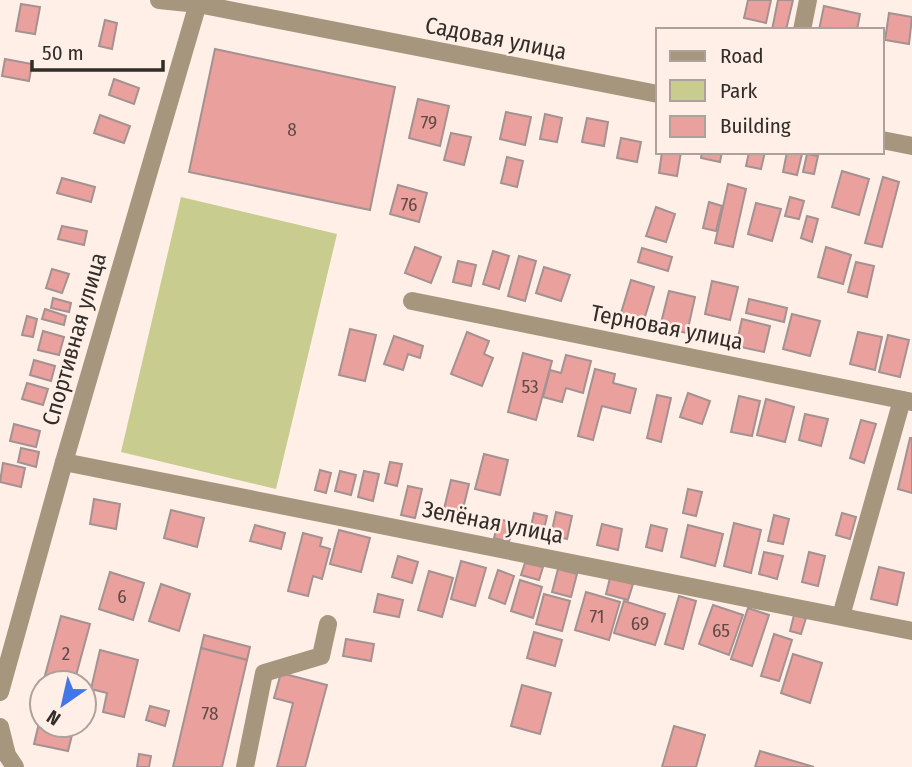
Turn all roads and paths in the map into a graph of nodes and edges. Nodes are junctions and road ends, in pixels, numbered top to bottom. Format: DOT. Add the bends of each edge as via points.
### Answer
graph roads {
  1 [pos="159,0"];
  2 [pos="808,0"];
  3 [pos="199,2"];
  4 [pos="802,28"];
  5 [pos="656,94"];
  6 [pos="884,140"];
  7 [pos="912,146"];
  8 [pos="412,301"];
  9 [pos="907,401"];
  10 [pos="64,462"];
  11 [pos="842,616"];
  12 [pos="328,624"];
  13 [pos="912,631"];
  14 [pos="0,692"];
  15 [pos="0,727"];
  16 [pos="15,767"];
  17 [pos="244,767"];
  1 -- 3 [label="street, Садовая улица"];
  2 -- 4 [label="street"];
  3 -- 5 [label="street, Садовая улица"];
  3 -- 10 [label="street, Спортивная улица"];
  6 -- 7 [label="street"];
  8 -- 9 [label="street, Терновая улица"];
  9 -- 11 [label="street"];
  10 -- 11 [label="street, Зелёная улица"];
  10 -- 14 [label="street, Спортивная улица"];
  11 -- 13 [label="street, Зелёная улица"];
  12 -- 17 [label="street" via="321,656 264,673"];
  15 -- 16 [label="street"];
}
